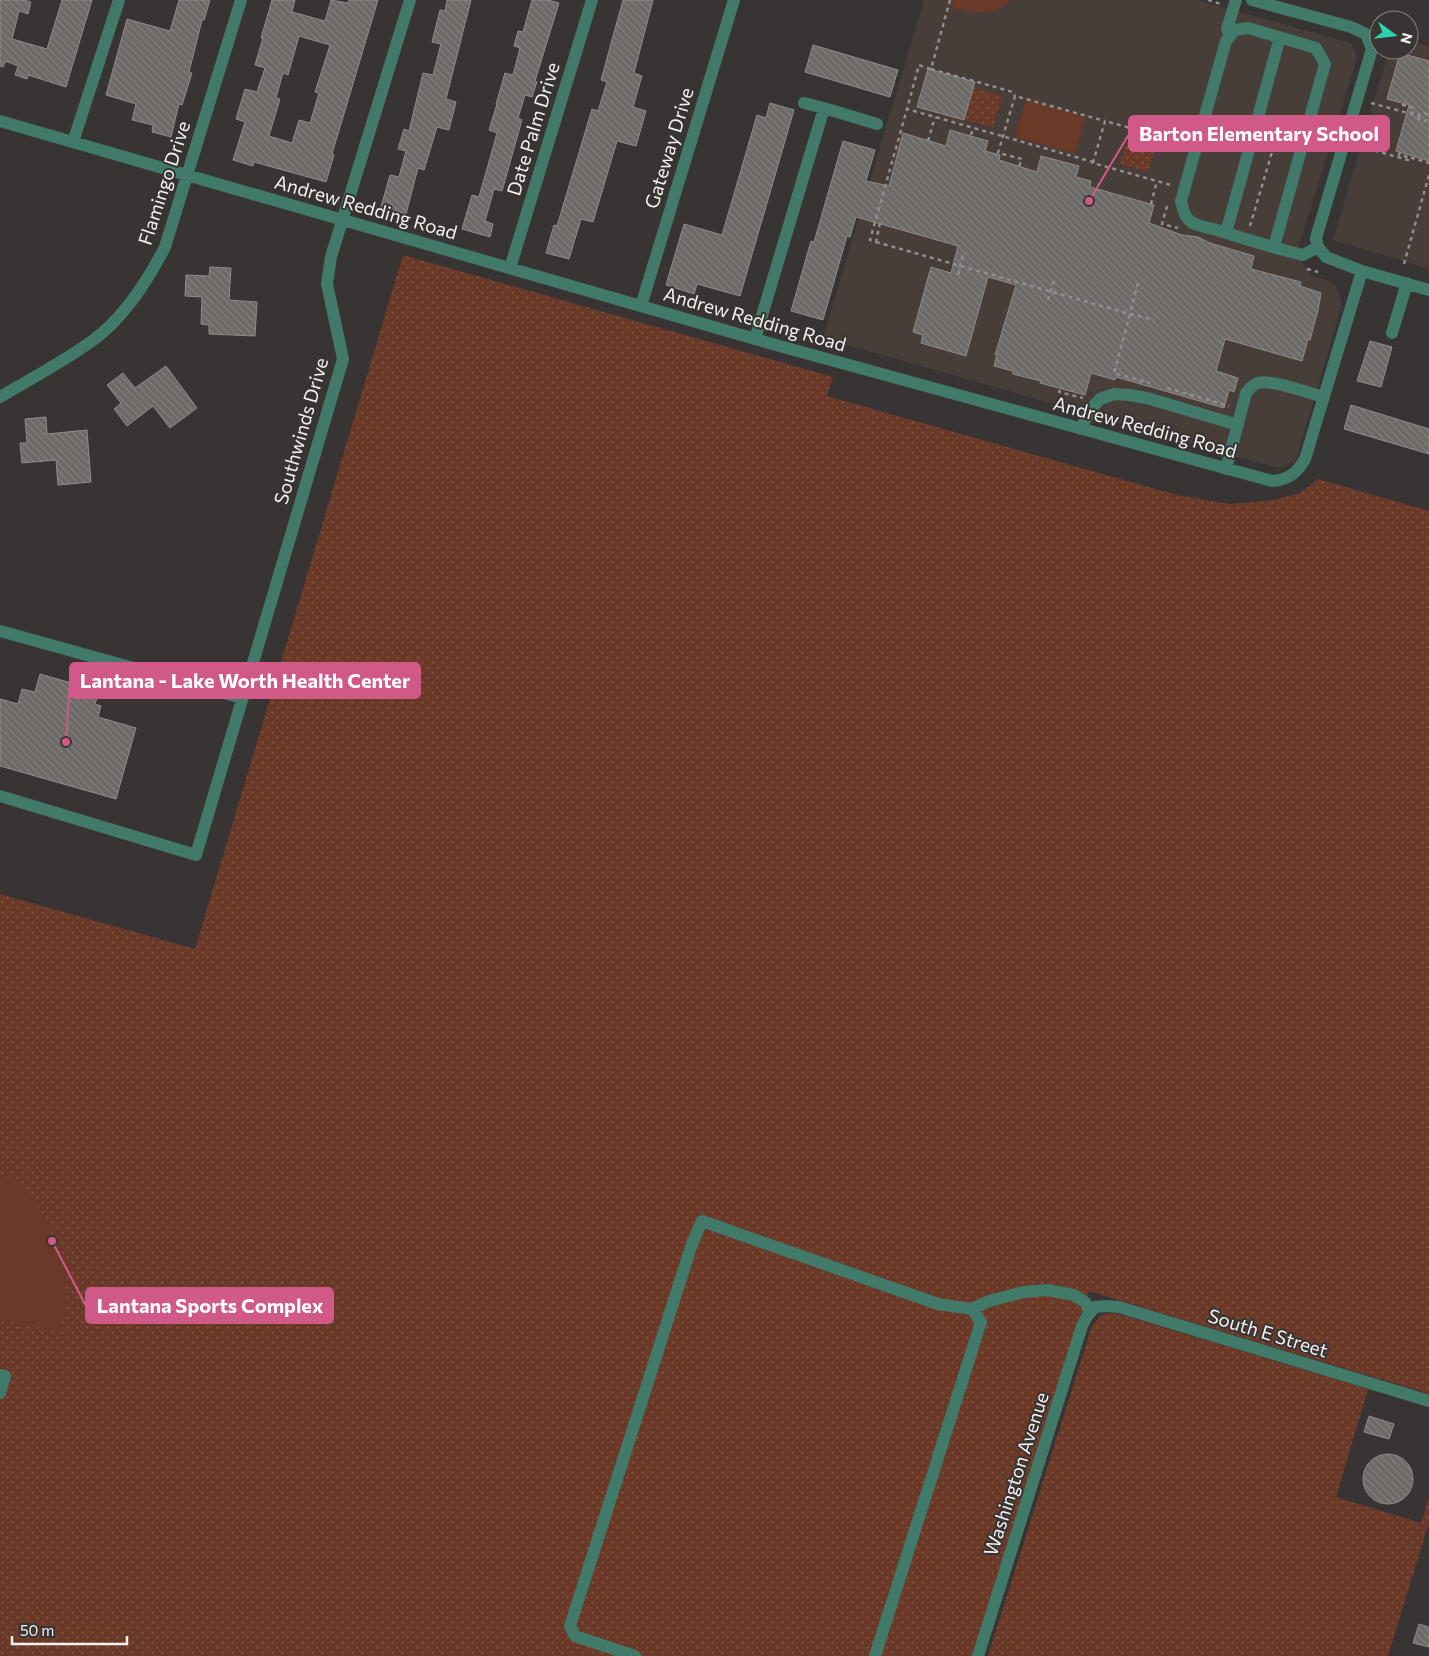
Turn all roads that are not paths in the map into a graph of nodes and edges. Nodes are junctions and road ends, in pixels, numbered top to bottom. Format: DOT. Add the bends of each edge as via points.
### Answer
graph roads {
  1 [pos="119,0"];
  2 [pos="241,0"];
  3 [pos="410,0"];
  4 [pos="592,0"];
  5 [pos="734,0"];
  6 [pos="1236,0"];
  7 [pos="1252,0"];
  8 [pos="1230,36"];
  9 [pos="1280,37"];
  10 [pos="804,103"];
  11 [pos="824,108"];
  12 [pos="0,121"];
  13 [pos="878,124"];
  14 [pos="73,142"];
  15 [pos="187,175"];
  16 [pos="342,220"];
  17 [pos="1226,233"];
  18 [pos="1274,247"];
  19 [pos="1318,247"];
  20 [pos="510,268"];
  21 [pos="1362,271"];
  22 [pos="1407,283"];
  23 [pos="1429,290"];
  24 [pos="641,306"];
  25 [pos="1392,333"];
  26 [pos="755,339"];
  27 [pos="0,397"];
  28 [pos="1323,397"];
  29 [pos="1238,425"];
  30 [pos="1081,429"];
  31 [pos="1226,469"];
  32 [pos="0,631"];
  33 [pos="242,698"];
  34 [pos="0,796"];
  35 [pos="972,1309"];
  36 [pos="1093,1310"];
  37 [pos="0,1375"];
  38 [pos="0,1393"];
  39 [pos="1429,1400"];
  40 [pos="635,1656"];
  41 [pos="875,1656"];
  42 [pos="978,1656"];
  1 -- 14 [label="street"];
  2 -- 15 [label="street, Flamingo Drive"];
  3 -- 16 [label="street, Southwinds Drive"];
  4 -- 20 [label="street, Date Palm Drive"];
  5 -- 24 [label="street, Gateway Drive"];
  6 -- 8 [label="street" via="1227,29"];
  7 -- 19 [label="street" via="1351,27 1366,34 1372,50 1316,238"];
  8 -- 9 [label="street" via="1235,30 1248,28"];
  8 -- 17 [label="street" via="1181,201 1184,214 1192,222"];
  9 -- 17 [label="street"];
  9 -- 18 [label="street" via="1316,48 1325,64"];
  10 -- 11 [label="street"];
  11 -- 13 [label="street"];
  11 -- 26 [label="street"];
  12 -- 14 [label="street, Andrew Redding Road"];
  14 -- 15 [label="street, Andrew Redding Road"];
  15 -- 16 [label="street, Andrew Redding Road"];
  15 -- 27 [label="street, Flamingo Drive" via="165,247 128,305 93,340"];
  16 -- 20 [label="street, Andrew Redding Road"];
  16 -- 33 [label="street, Southwinds Drive" via="327,284 343,359"];
  17 -- 18 [label="street"];
  18 -- 19 [label="street" via="1303,254"];
  19 -- 21 [label="street" via="1326,257"];
  20 -- 24 [label="street, Andrew Redding Road"];
  21 -- 22 [label="street"];
  21 -- 28 [label="street, Andrew Redding Road"];
  22 -- 23 [label="street"];
  22 -- 25 [label="street"];
  24 -- 26 [label="street, Andrew Redding Road"];
  26 -- 30 [label="street, Andrew Redding Road"];
  28 -- 29 [label="street" via="1260,382 1246,393"];
  28 -- 31 [label="street, Andrew Redding Road" via="1304,459 1292,476 1272,481"];
  29 -- 30 [label="street" via="1129,395 1114,394 1097,402"];
  29 -- 31 [label="street"];
  30 -- 31 [label="street, Andrew Redding Road"];
  32 -- 33 [label="street"];
  33 -- 34 [label="street, Southwinds Drive" via="196,855"];
  35 -- 36 [label="street" via="1024,1292 1047,1290 1074,1296"];
  35 -- 40 [label="street" via="938,1304 702,1221 570,1626 575,1636"];
  35 -- 41 [label="street" via="980,1322"];
  36 -- 39 [label="street, South E Street" via="1119,1307"];
  36 -- 42 [label="street, Washington Avenue" via="1082,1326"];
  37 -- 38 [label="street" via="4,1376"];
}
